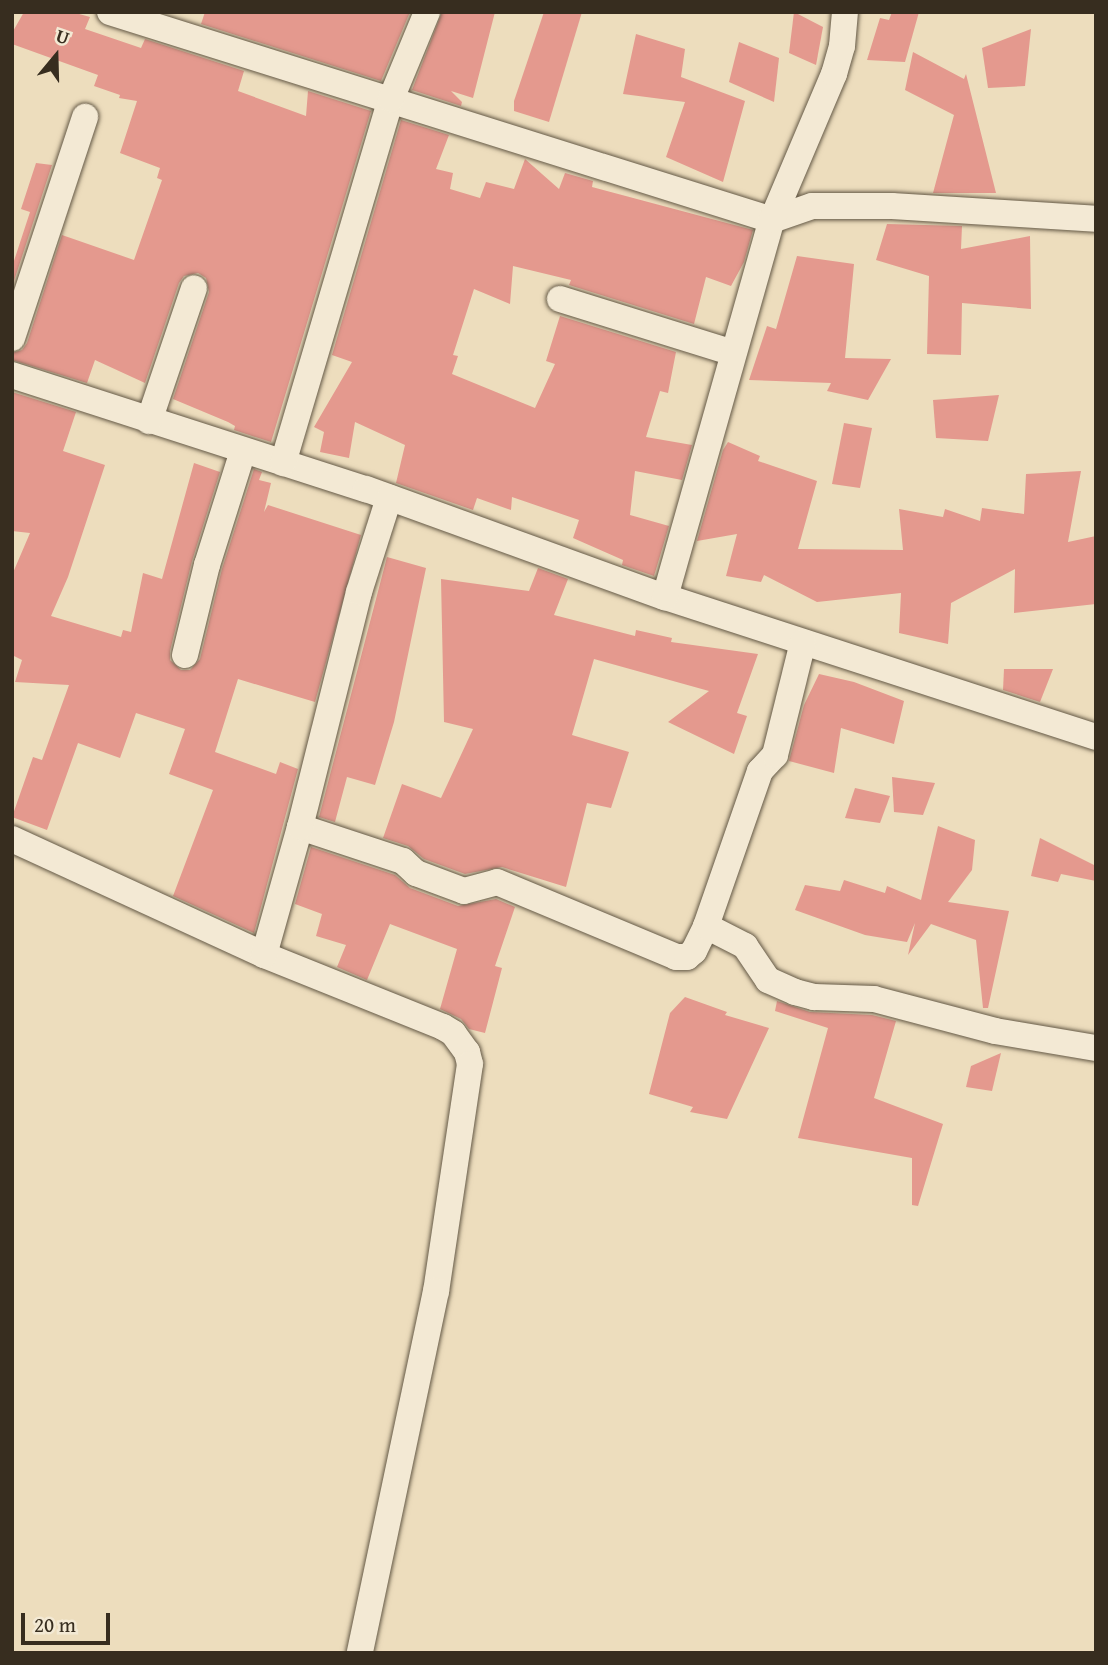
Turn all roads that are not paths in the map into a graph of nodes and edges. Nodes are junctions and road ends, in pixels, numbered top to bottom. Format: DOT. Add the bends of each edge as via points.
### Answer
graph roads {
  1 [pos="110,12"];
  2 [pos="427,12"];
  3 [pos="845,12"];
  4 [pos="391,99"];
  5 [pos="85,117"];
  6 [pos="1096,219"];
  7 [pos="772,220"];
  8 [pos="194,288"];
  9 [pos="560,299"];
  10 [pos="12,338"];
  11 [pos="733,353"];
  12 [pos="12,375"];
  13 [pos="149,421"];
  14 [pos="243,451"];
  15 [pos="283,463"];
  16 [pos="389,498"];
  17 [pos="665,597"];
  18 [pos="803,642"];
  19 [pos="185,655"];
  20 [pos="1096,737"];
  21 [pos="300,827"];
  22 [pos="12,839"];
  23 [pos="706,926"];
  24 [pos="264,955"];
  25 [pos="1096,1048"];
  26 [pos="360,1653"];
  1 -- 4 [label="street"];
  2 -- 4 [label="street"];
  3 -- 7 [label="street" via="834,74"];
  4 -- 7 [label="street"];
  4 -- 15 [label="street"];
  5 -- 10 [label="street"];
  6 -- 7 [label="street" via="812,205"];
  7 -- 11 [label="street"];
  8 -- 13 [label="street"];
  9 -- 11 [label="street"];
  11 -- 17 [label="street"];
  12 -- 13 [label="street"];
  13 -- 14 [label="street"];
  14 -- 15 [label="street"];
  14 -- 19 [label="street"];
  15 -- 16 [label="street"];
  16 -- 17 [label="street"];
  16 -- 21 [label="street" via="359,592"];
  17 -- 18 [label="street"];
  18 -- 20 [label="street"];
  18 -- 23 [label="street" via="775,755 760,771"];
  21 -- 23 [label="street" via="403,861 416,873 464,891 497,882 676,957 694,951"];
  21 -- 24 [label="street"];
  22 -- 24 [label="street"];
  23 -- 25 [label="street" via="745,946 768,980 795,992 874,999 995,1031"];
  24 -- 26 [label="street" via="443,1027 461,1044 470,1064 436,1291"];
}
